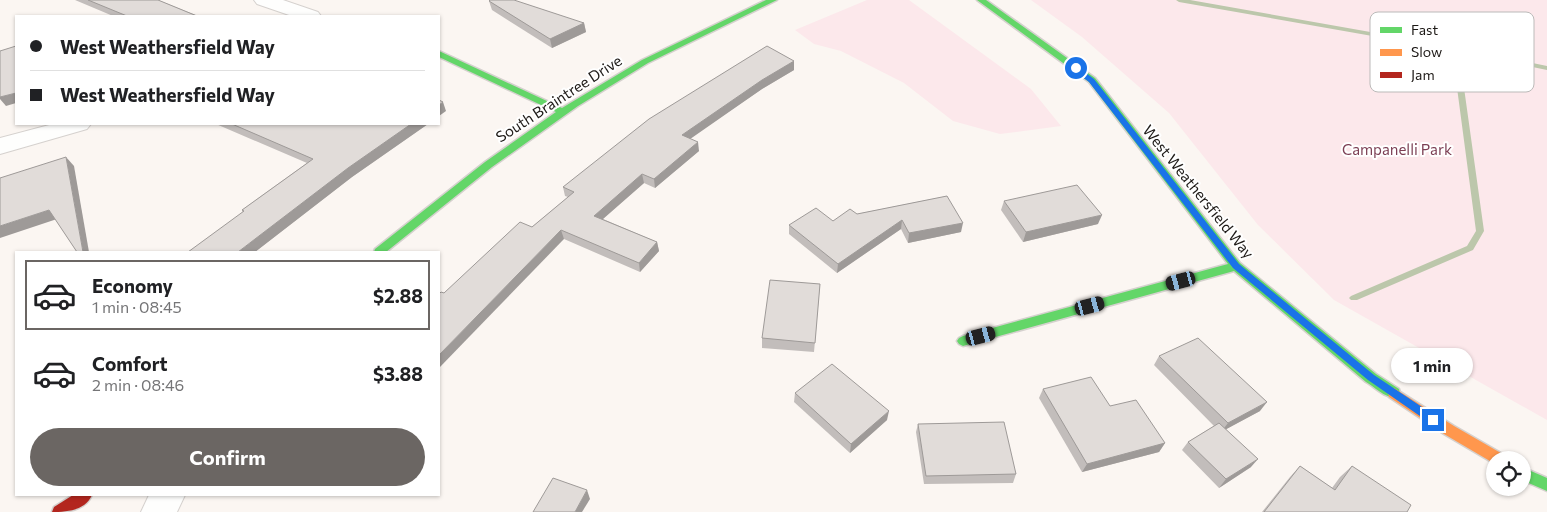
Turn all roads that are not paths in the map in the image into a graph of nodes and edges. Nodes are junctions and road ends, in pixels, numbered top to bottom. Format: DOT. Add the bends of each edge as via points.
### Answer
graph roads {
  1 [pos="264,0"];
  2 [pos="774,0"];
  3 [pos="981,0"];
  4 [pos="303,15"];
  5 [pos="440,54"];
  6 [pos="563,112"];
  7 [pos="75,125"];
  8 [pos="0,146"];
  9 [pos="380,251"];
  10 [pos="1236,266"];
  11 [pos="963,341"];
  12 [pos="1486,451"];
  13 [pos="1531,477"];
  14 [pos="1547,485"];
  15 [pos="83,496"];
  16 [pos="167,496"];
  17 [pos="59,512"];
  18 [pos="159,512"];
  1 -- 4 [label="street"];
  2 -- 6 [label="street, South Braintree Drive" via="707,29 639,65"];
  3 -- 10 [label="street, West Weathersfield Way" via="1092,80"];
  5 -- 6 [label="street"];
  6 -- 9 [label="street, South Braintree Drive" via="445,197"];
  7 -- 8 [label="street"];
  10 -- 11 [label="street"];
  10 -- 12 [label="street, West Weathersfield Way" via="1371,378"];
  13 -- 14 [label="street"];
  15 -- 17 [label="street"];
  16 -- 18 [label="street"];
}
